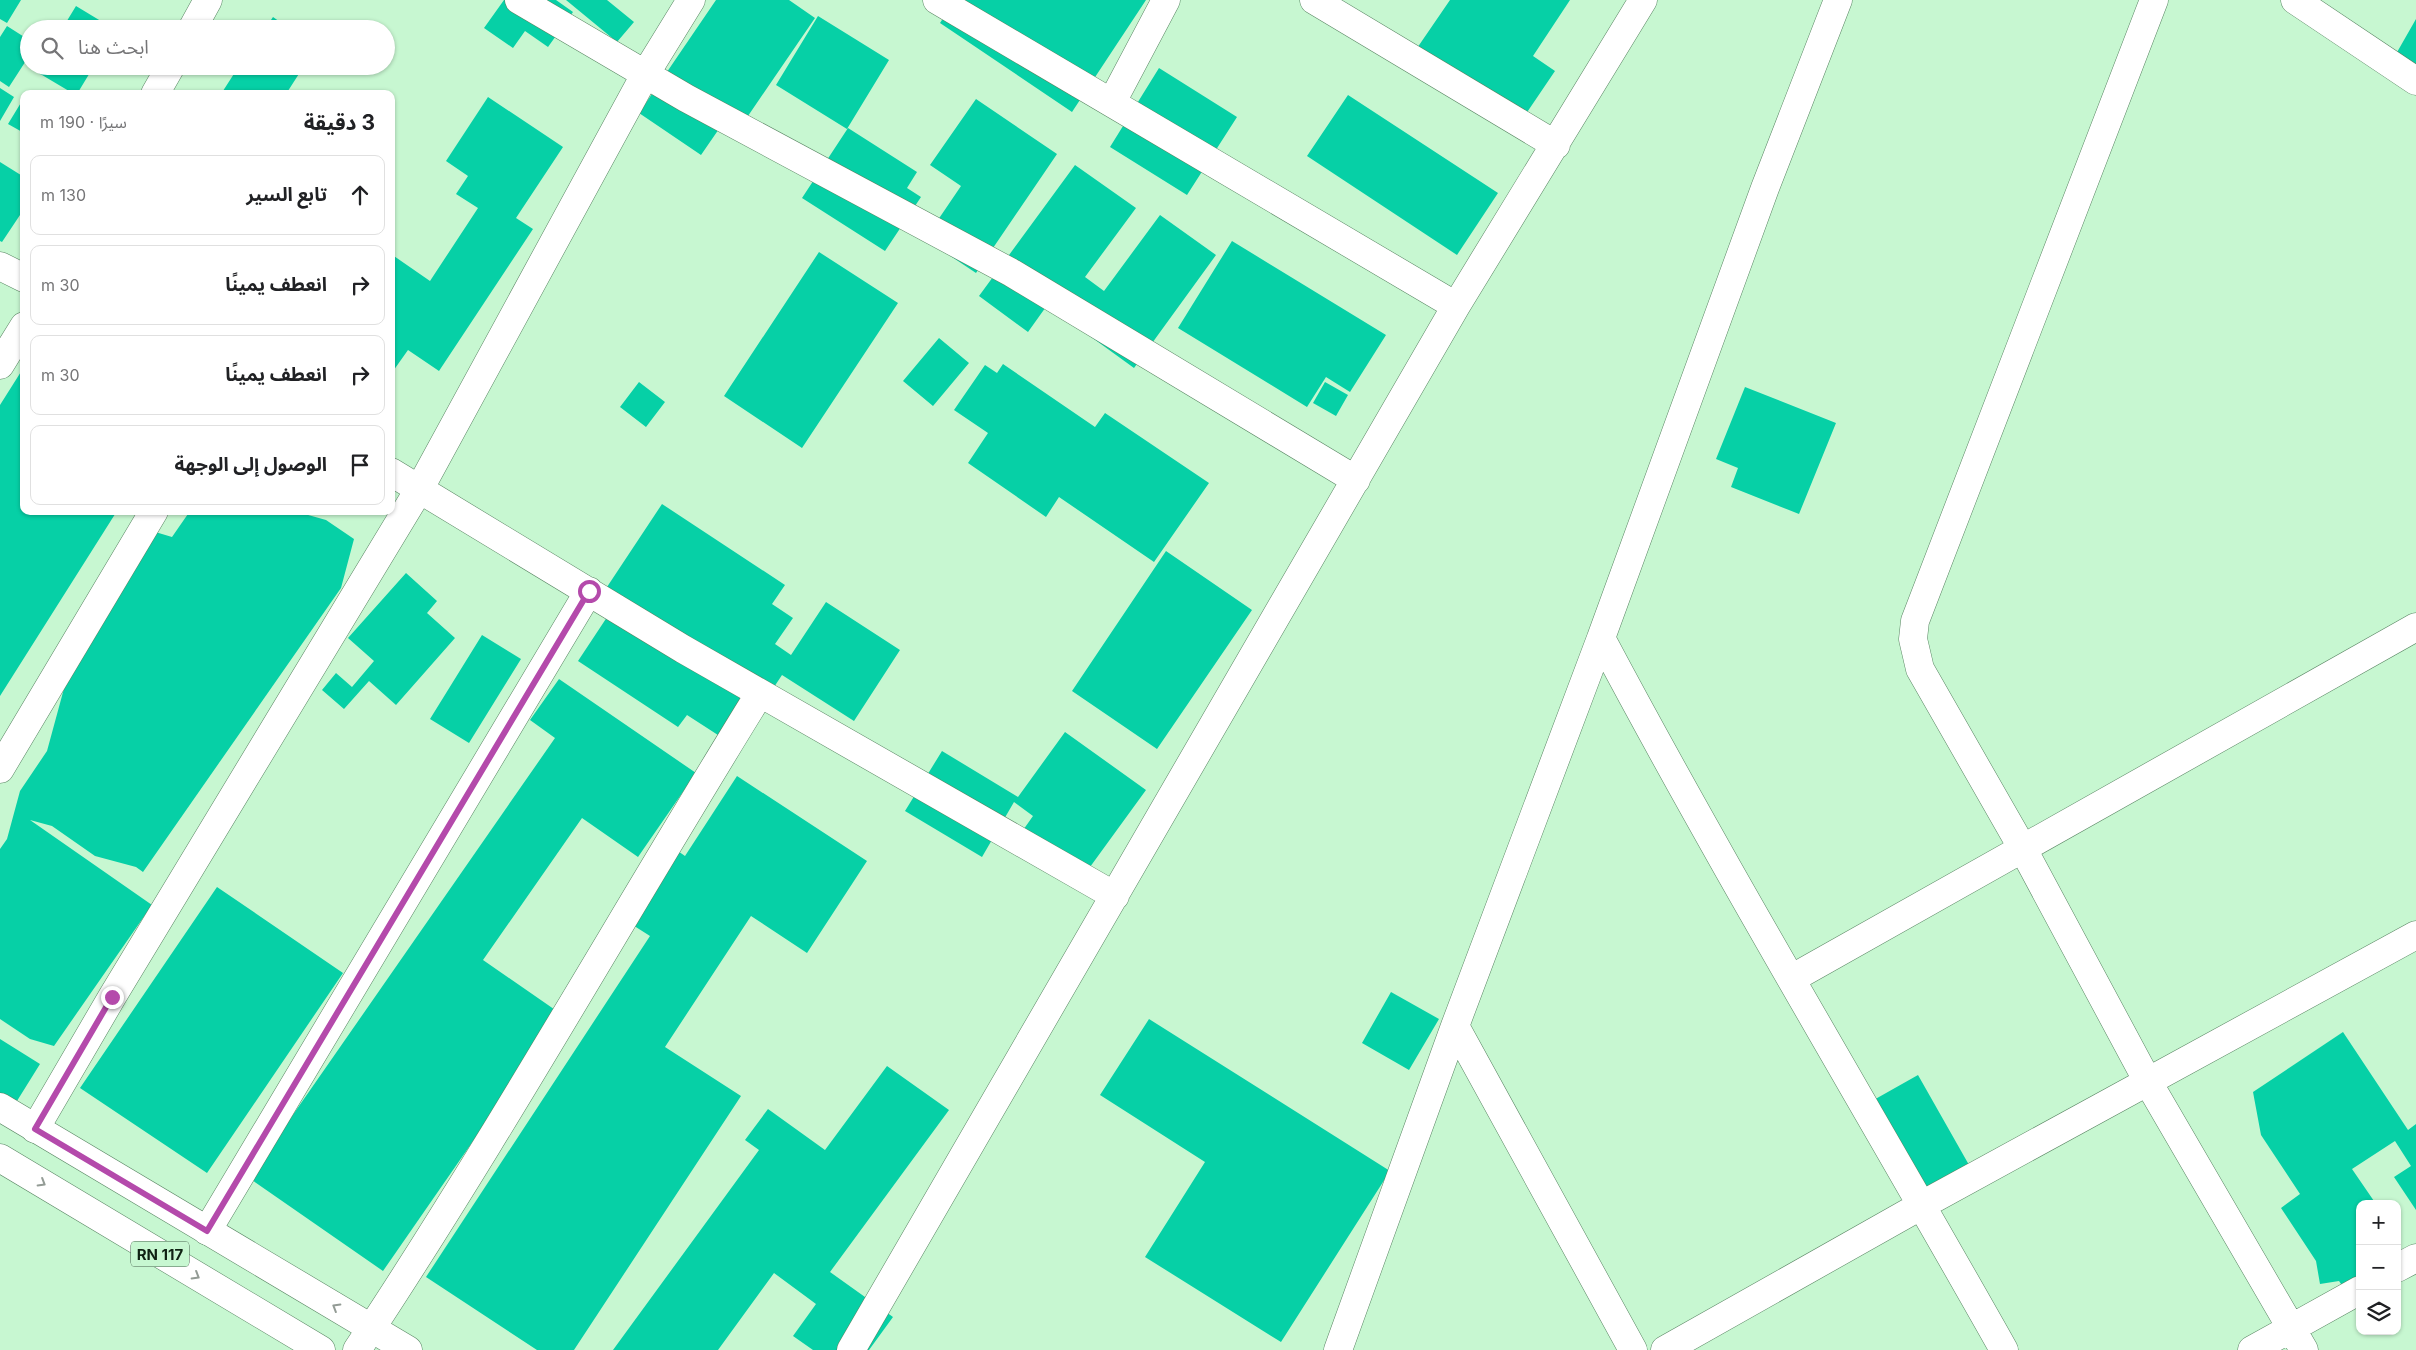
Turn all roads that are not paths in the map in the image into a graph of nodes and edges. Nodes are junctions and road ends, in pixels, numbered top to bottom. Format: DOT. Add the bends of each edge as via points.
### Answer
graph roads {
  1 [pos="208,0"];
  2 [pos="519,0"];
  3 [pos="691,0"];
  4 [pos="937,0"];
  5 [pos="1166,0"];
  6 [pos="1314,0"];
  7 [pos="1643,0"];
  8 [pos="1838,0"];
  9 [pos="2154,0"];
  10 [pos="2295,0"];
  11 [pos="197,20"];
  12 [pos="646,73"];
  13 [pos="166,75"];
  14 [pos="2416,81"];
  15 [pos="157,90"];
  16 [pos="1112,102"];
  17 [pos="1556,145"];
  18 [pos="0,266"];
  19 [pos="20,276"];
  20 [pos="1456,306"];
  21 [pos="20,332"];
  22 [pos="0,365"];
  23 [pos="395,474"];
  24 [pos="1356,480"];
  25 [pos="420,488"];
  26 [pos="152,515"];
  27 [pos="589,591"];
  28 [pos="2416,627"];
  29 [pos="1601,638"];
  30 [pos="760,692"];
  31 [pos="0,769"];
  32 [pos="2022,849"];
  33 [pos="1115,896"];
  34 [pos="2416,935"];
  35 [pos="1791,979"];
  36 [pos="1455,1026"];
  37 [pos="2148,1082"];
  38 [pos="0,1107"];
  39 [pos="35,1129"];
  40 [pos="0,1158"];
  41 [pos="1922,1205"];
  42 [pos="207,1231"];
  43 [pos="2416,1258"];
  44 [pos="2401,1266"];
  45 [pos="2356,1293"];
  46 [pos="364,1339"];
  47 [pos="2298,1339"];
  48 [pos="321,1350"];
  49 [pos="408,1350"];
  50 [pos="851,1350"];
  51 [pos="1338,1350"];
  52 [pos="1633,1350"];
  53 [pos="1666,1350"];
  54 [pos="2004,1350"];
  55 [pos="2252,1350"];
  1 -- 11 [label="street"];
  2 -- 12 [label="street"];
  3 -- 12 [label="street"];
  4 -- 16 [label="street"];
  5 -- 16 [label="street"];
  6 -- 17 [label="street"];
  7 -- 17 [label="street"];
  8 -- 29 [label="street" via="1765,188"];
  9 -- 32 [label="street" via="1915,621 1913,639 1920,670"];
  10 -- 14 [label="street"];
  12 -- 24 [label="street" via="686,98 1012,274"];
  12 -- 25 [label="street"];
  13 -- 15 [label="street"];
  16 -- 20 [label="street"];
  17 -- 20 [label="street"];
  18 -- 19 [label="street"];
  20 -- 24 [label="street"];
  21 -- 22 [label="street"];
  23 -- 25 [label="street"];
  24 -- 33 [label="street"];
  25 -- 27 [label="street"];
  25 -- 39 [label="street"];
  26 -- 31 [label="street"];
  27 -- 30 [label="street"];
  27 -- 42 [label="street"];
  28 -- 32 [label="street"];
  29 -- 35 [label="street"];
  29 -- 36 [label="street"];
  30 -- 33 [label="street"];
  30 -- 46 [label="street" via="526,1081"];
  32 -- 35 [label="street"];
  32 -- 37 [label="street"];
  33 -- 50 [label="street"];
  34 -- 37 [label="street"];
  35 -- 41 [label="street"];
  36 -- 51 [label="street"];
  36 -- 52 [label="street"];
  37 -- 41 [label="street"];
  37 -- 47 [label="street"];
  38 -- 39 [label="street, RN 117"];
  39 -- 42 [label="street, RN 117"];
  40 -- 48 [label="street, RN 117, one-way"];
  41 -- 53 [label="street"];
  41 -- 54 [label="street"];
  46 -- 42 [label="street, RN 117, one-way"];
  43 -- 44 [label="street"];
  45 -- 47 [label="street"];
  46 -- 49 [label="street, RN 117"];
  47 -- 55 [label="street"];
}
